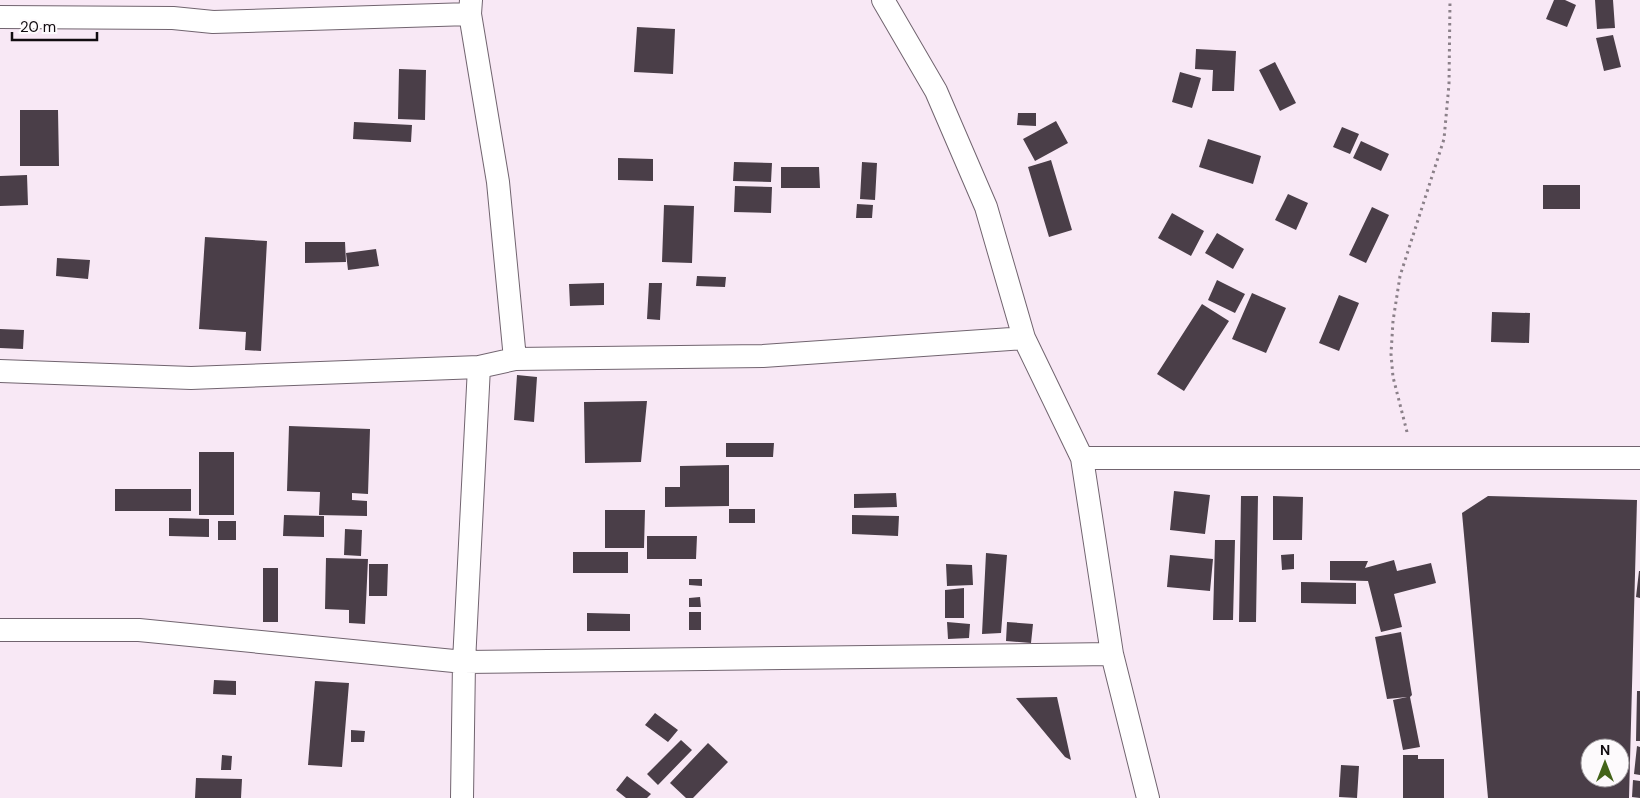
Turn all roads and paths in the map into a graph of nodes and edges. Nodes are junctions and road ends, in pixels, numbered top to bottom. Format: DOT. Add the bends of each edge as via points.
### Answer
graph roads {
  1 [pos="883,0"];
  2 [pos="1450,0"];
  3 [pos="470,7"];
  4 [pos="173,9"];
  5 [pos="0,17"];
  6 [pos="1024,338"];
  7 [pos="515,359"];
  8 [pos="479,367"];
  9 [pos="0,372"];
  10 [pos="1082,458"];
  11 [pos="1413,458"];
  12 [pos="1640,458"];
  13 [pos="0,630"];
  14 [pos="1112,654"];
  15 [pos="464,662"];
  16 [pos="462,798"];
  17 [pos="1148,798"];
  1 -- 6 [label="street" via="936,91 986,207"];
  2 -- 11 [label="path" via="1449,84 1444,138 1400,276 1393,321 1393,377"];
  3 -- 4 [label="street" via="214,22"];
  3 -- 7 [label="street" via="498,182"];
  4 -- 5 [label="street"];
  6 -- 7 [label="street" via="764,356"];
  6 -- 10 [label="street"];
  7 -- 8 [label="street"];
  8 -- 9 [label="street" via="191,378"];
  8 -- 15 [label="street"];
  10 -- 11 [label="street"];
  10 -- 14 [label="street"];
  11 -- 12 [label="street"];
  13 -- 15 [label="street" via="139,630"];
  14 -- 15 [label="street"];
  14 -- 17 [label="street"];
  15 -- 16 [label="street"];
}
